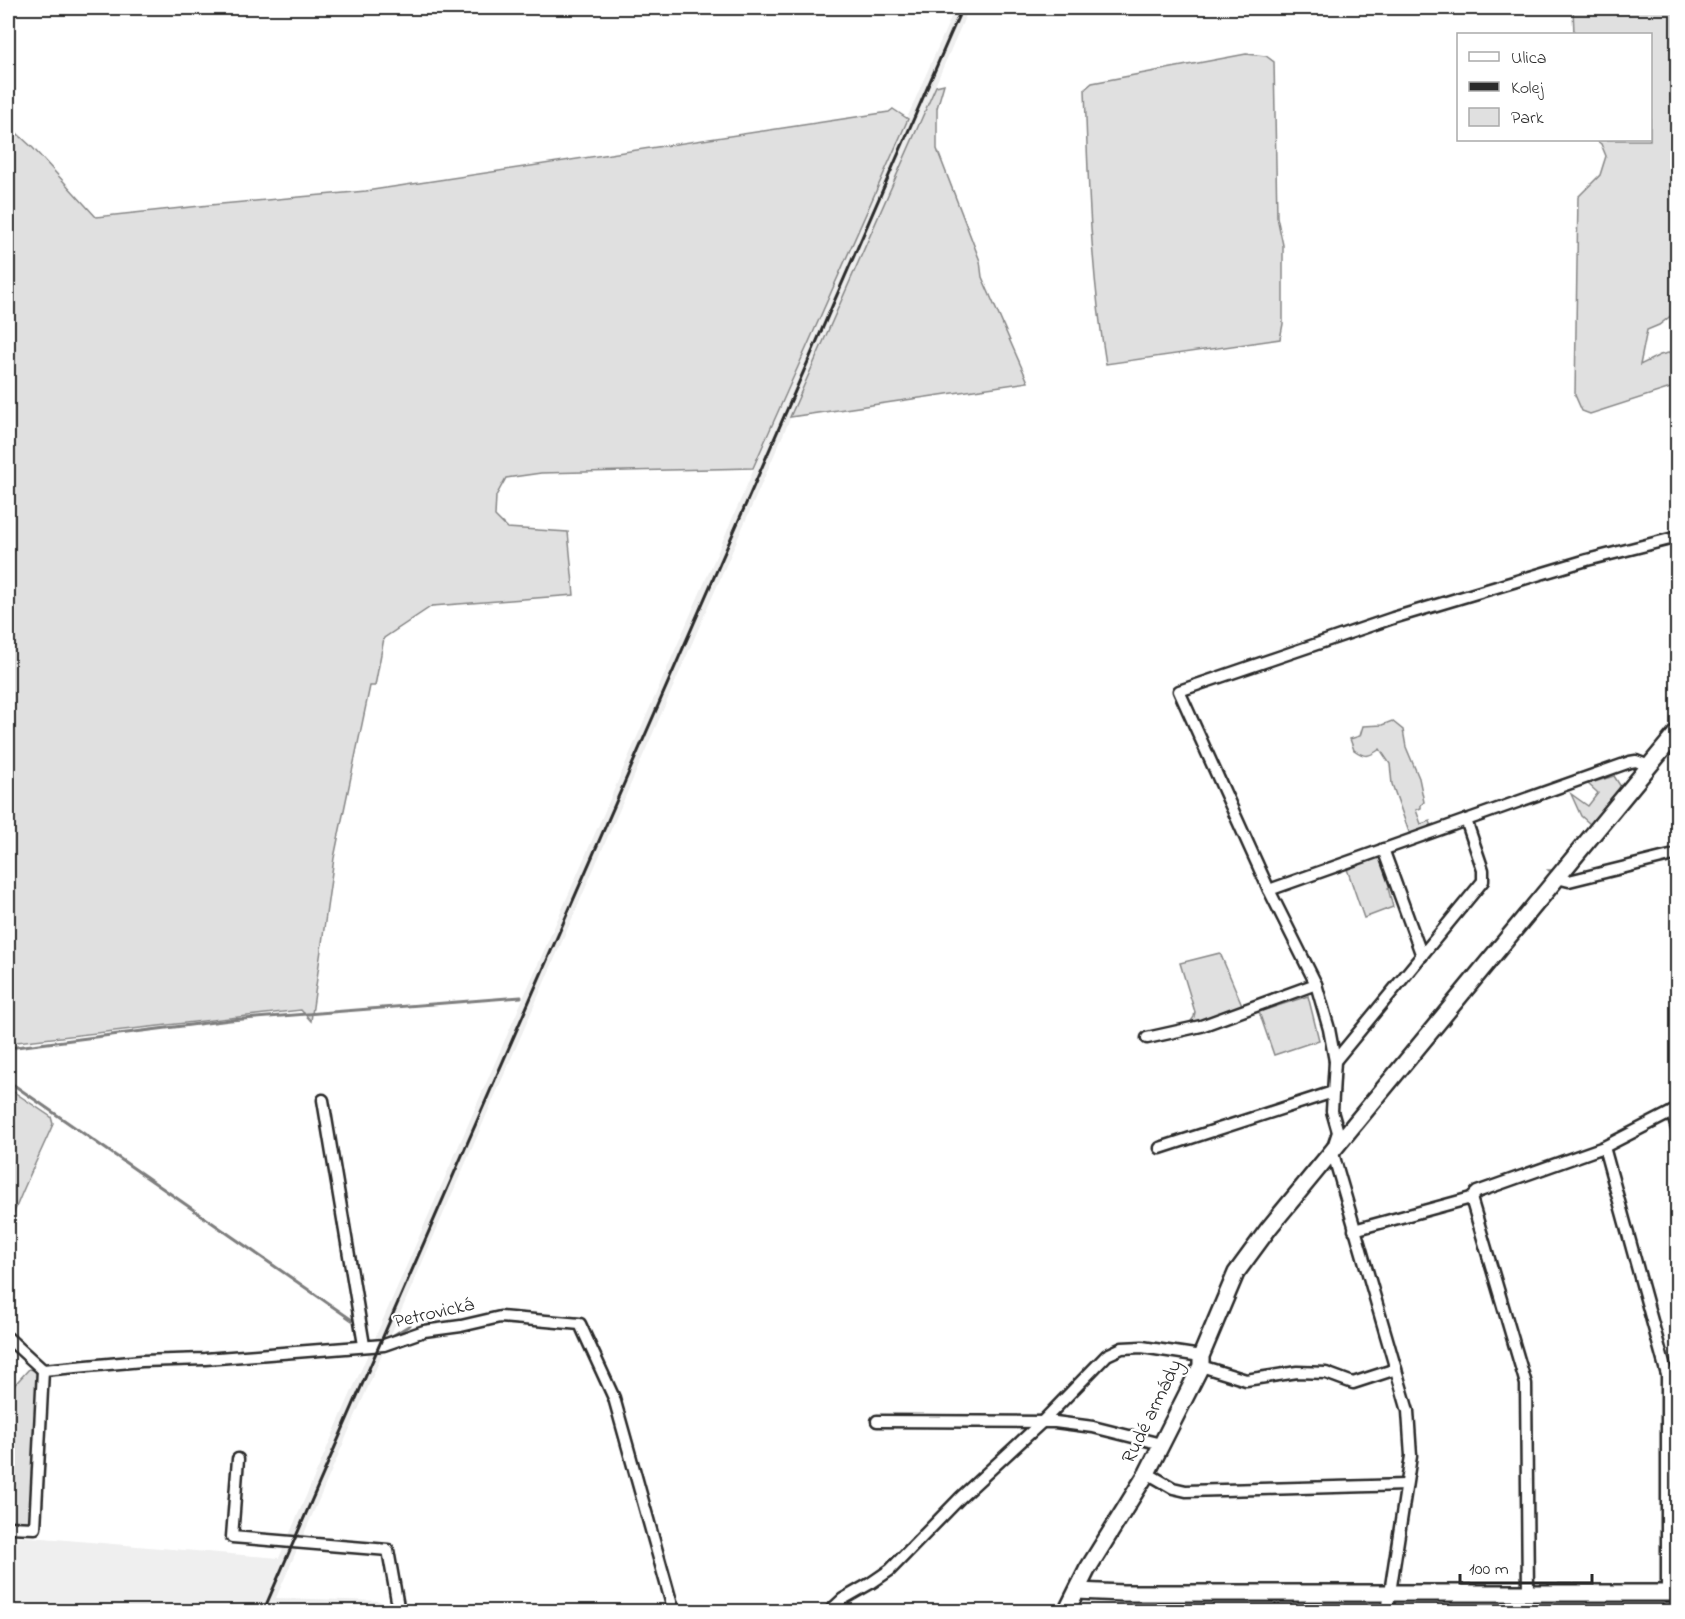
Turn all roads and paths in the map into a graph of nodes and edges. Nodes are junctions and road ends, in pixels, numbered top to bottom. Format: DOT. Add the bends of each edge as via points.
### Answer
graph roads {
  1 [pos="1677,537"];
  2 [pos="1677,731"];
  3 [pos="1649,766"];
  4 [pos="1466,820"];
  5 [pos="1383,849"];
  6 [pos="1677,854"];
  7 [pos="1557,878"];
  8 [pos="1269,890"];
  9 [pos="1422,956"];
  10 [pos="1316,984"];
  11 [pos="1148,1038"];
  12 [pos="1335,1061"];
  13 [pos="1333,1092"];
  14 [pos="323,1100"];
  15 [pos="1675,1111"];
  16 [pos="1677,1132"];
  17 [pos="1604,1147"];
  18 [pos="1160,1148"];
  19 [pos="1332,1150"];
  20 [pos="1471,1198"];
  21 [pos="1354,1230"];
  22 [pos="8,1338"];
  23 [pos="364,1345"];
  24 [pos="1201,1361"];
  25 [pos="1396,1369"];
  26 [pos="43,1370"];
  27 [pos="877,1421"];
  28 [pos="1042,1422"];
  29 [pos="1161,1444"];
  30 [pos="238,1459"];
  31 [pos="1147,1473"];
  32 [pos="1406,1485"];
  33 [pos="8,1527"];
  34 [pos="1077,1591"];
  35 [pos="1390,1592"];
  36 [pos="1528,1593"];
  37 [pos="1672,1593"];
  38 [pos="399,1611"];
  39 [pos="674,1611"];
  40 [pos="829,1611"];
  41 [pos="1066,1611"];
  42 [pos="1387,1611"];
  1 -- 8 [label="street" via="1393,618 1179,691"];
  2 -- 3 [label="street, Rudé armády"];
  3 -- 4 [label="street" via="1630,762"];
  3 -- 7 [label="street, Rudé armády"];
  4 -- 5 [label="street"];
  4 -- 9 [label="street" via="1483,881"];
  5 -- 8 [label="street"];
  5 -- 9 [label="street"];
  6 -- 7 [label="street" via="1569,881"];
  7 -- 19 [label="street, Rudé armády"];
  8 -- 10 [label="street"];
  9 -- 12 [label="street"];
  10 -- 11 [label="street" via="1200,1026"];
  10 -- 12 [label="street"];
  12 -- 13 [label="street"];
  13 -- 18 [label="street"];
  13 -- 19 [label="street" via="1332,1111 1338,1132"];
  14 -- 23 [label="street"];
  15 -- 16 [label="street"];
  15 -- 17 [label="street"];
  17 -- 20 [label="street" via="1477,1191"];
  17 -- 37 [label="street" via="1667,1375"];
  19 -- 21 [label="street"];
  19 -- 24 [label="street, Rudé armády" via="1236,1273"];
  20 -- 21 [label="street"];
  20 -- 36 [label="street" via="1526,1384"];
  21 -- 25 [label="street"];
  22 -- 26 [label="street"];
  23 -- 26 [label="street, Petrovická"];
  23 -- 39 [label="street, Petrovická" via="384,1345 424,1331 501,1317 580,1324 614,1398"];
  24 -- 25 [label="street" via="1246,1380 1297,1372 1326,1373 1353,1383"];
  24 -- 28 [label="street" via="1142,1347 1122,1348 1107,1355"];
  24 -- 29 [label="street, Rudé armády"];
  25 -- 32 [label="street" via="1408,1411 1411,1456"];
  26 -- 33 [label="street" via="35,1528"];
  27 -- 28 [label="street"];
  28 -- 29 [label="street" via="1094,1427"];
  28 -- 40 [label="street" via="890,1570"];
  29 -- 31 [label="street, Rudé armády"];
  30 -- 38 [label="street" via="232,1537 388,1550"];
  31 -- 32 [label="street" via="1186,1491"];
  31 -- 34 [label="street, Rudé armády"];
  32 -- 35 [label="street"];
  34 -- 35 [label="street"];
  34 -- 41 [label="street, Rudé armády"];
  35 -- 36 [label="street"];
  35 -- 42 [label="street"];
  36 -- 37 [label="street"];
}
